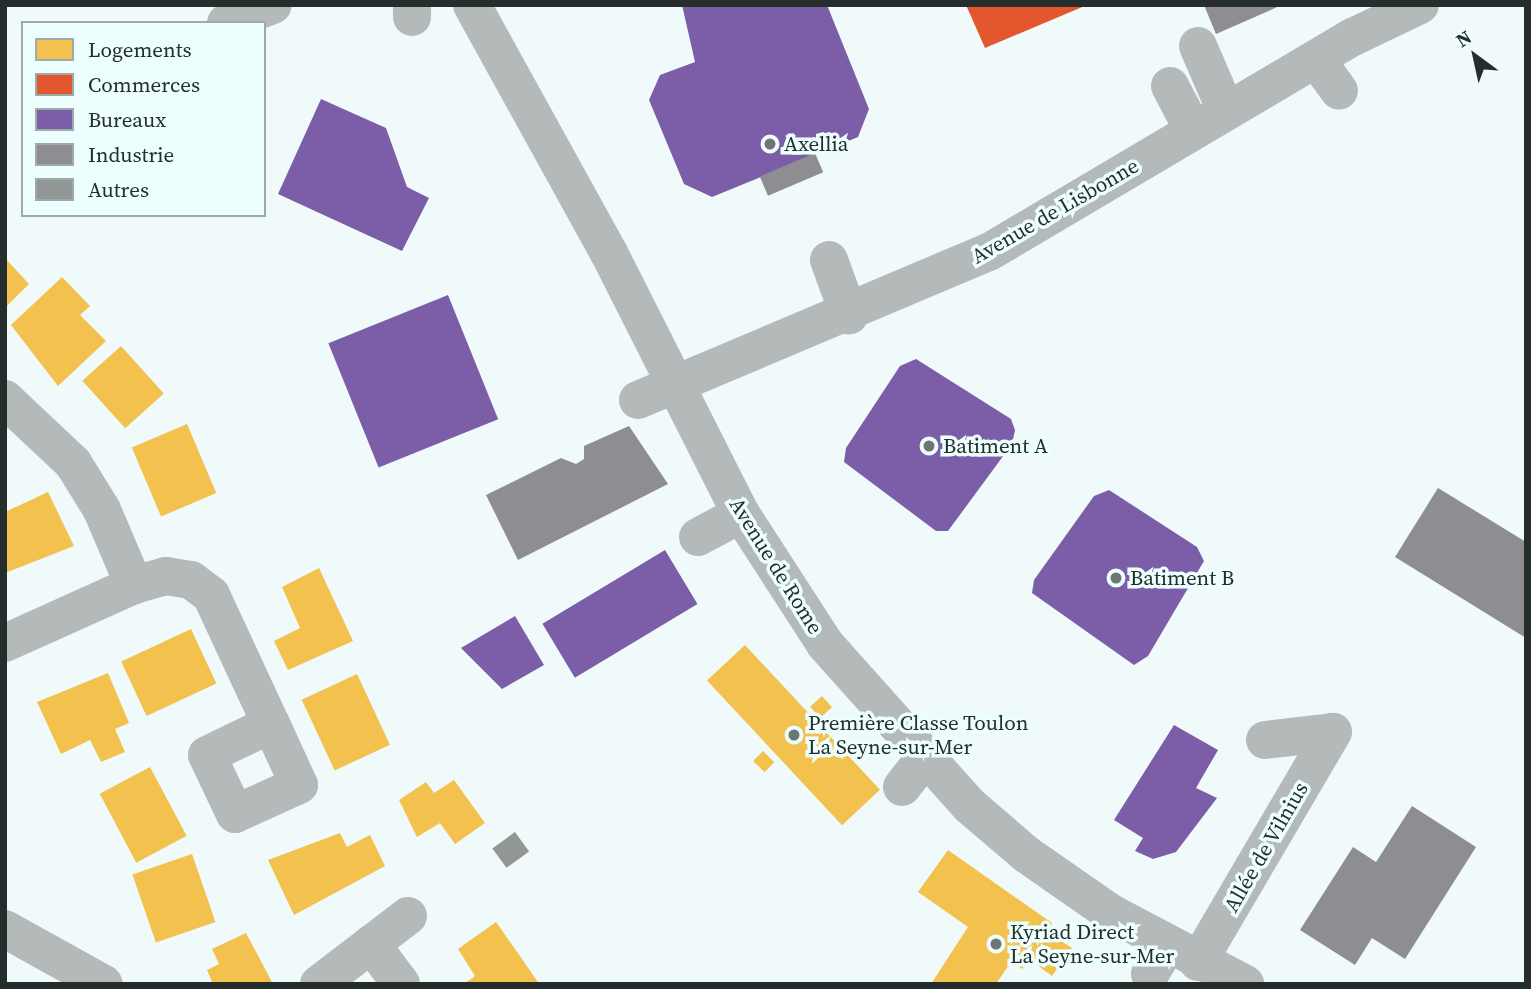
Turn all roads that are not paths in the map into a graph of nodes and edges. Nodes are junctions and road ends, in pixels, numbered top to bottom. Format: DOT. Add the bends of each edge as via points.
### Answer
graph roads {
  1 [pos="273,5"];
  2 [pos="472,5"];
  3 [pos="1420,5"];
  4 [pos="231,21"];
  5 [pos="1198,46"];
  6 [pos="1316,59"];
  7 [pos="1170,86"];
  8 [pos="1339,90"];
  9 [pos="1226,111"];
  10 [pos="1194,130"];
  11 [pos="829,260"];
  12 [pos="849,315"];
  13 [pos="674,383"];
  14 [pos="5,399"];
  15 [pos="638,400"];
  16 [pos="741,514"];
  17 [pos="698,537"];
  18 [pos="134,585"];
  19 [pos="5,643"];
  20 [pos="271,724"];
  21 [pos="1265,740"];
  22 [pos="408,916"];
  23 [pos="5,929"];
  24 [pos="371,944"];
  25 [pos="1172,961"];
  26 [pos="104,984"];
  27 [pos="319,984"];
  28 [pos="401,984"];
  29 [pos="1245,984"];
  1 -- 4 [label="street"];
  2 -- 13 [label="street, Avenue de Rome"];
  3 -- 6 [label="street, Avenue de Lisbonne"];
  5 -- 9 [label="street"];
  6 -- 8 [label="street"];
  6 -- 9 [label="street, Avenue de Lisbonne"];
  7 -- 10 [label="street"];
  9 -- 10 [label="street, Avenue de Lisbonne"];
  10 -- 12 [label="street, Avenue de Lisbonne" via="989,252"];
  11 -- 12 [label="street"];
  12 -- 13 [label="street, Avenue de Lisbonne"];
  13 -- 15 [label="street, Avenue de Lisbonne"];
  13 -- 16 [label="street, Avenue de Rome"];
  14 -- 18 [label="street" via="73,463 102,510"];
  16 -- 17 [label="street"];
  16 -- 25 [label="street, Avenue de Rome" via="825,643 897,712 914,773 1026,853 1103,924"];
  18 -- 19 [label="street"];
  18 -- 20 [label="street" via="166,576 191,580 211,595"];
  21 -- 25 [label="street, Allée de Vilnius" via="1333,732"];
  22 -- 24 [label="street"];
  23 -- 26 [label="street"];
  24 -- 27 [label="street"];
  24 -- 28 [label="street"];
  25 -- 29 [label="street, Avenue de Rome"];
}
